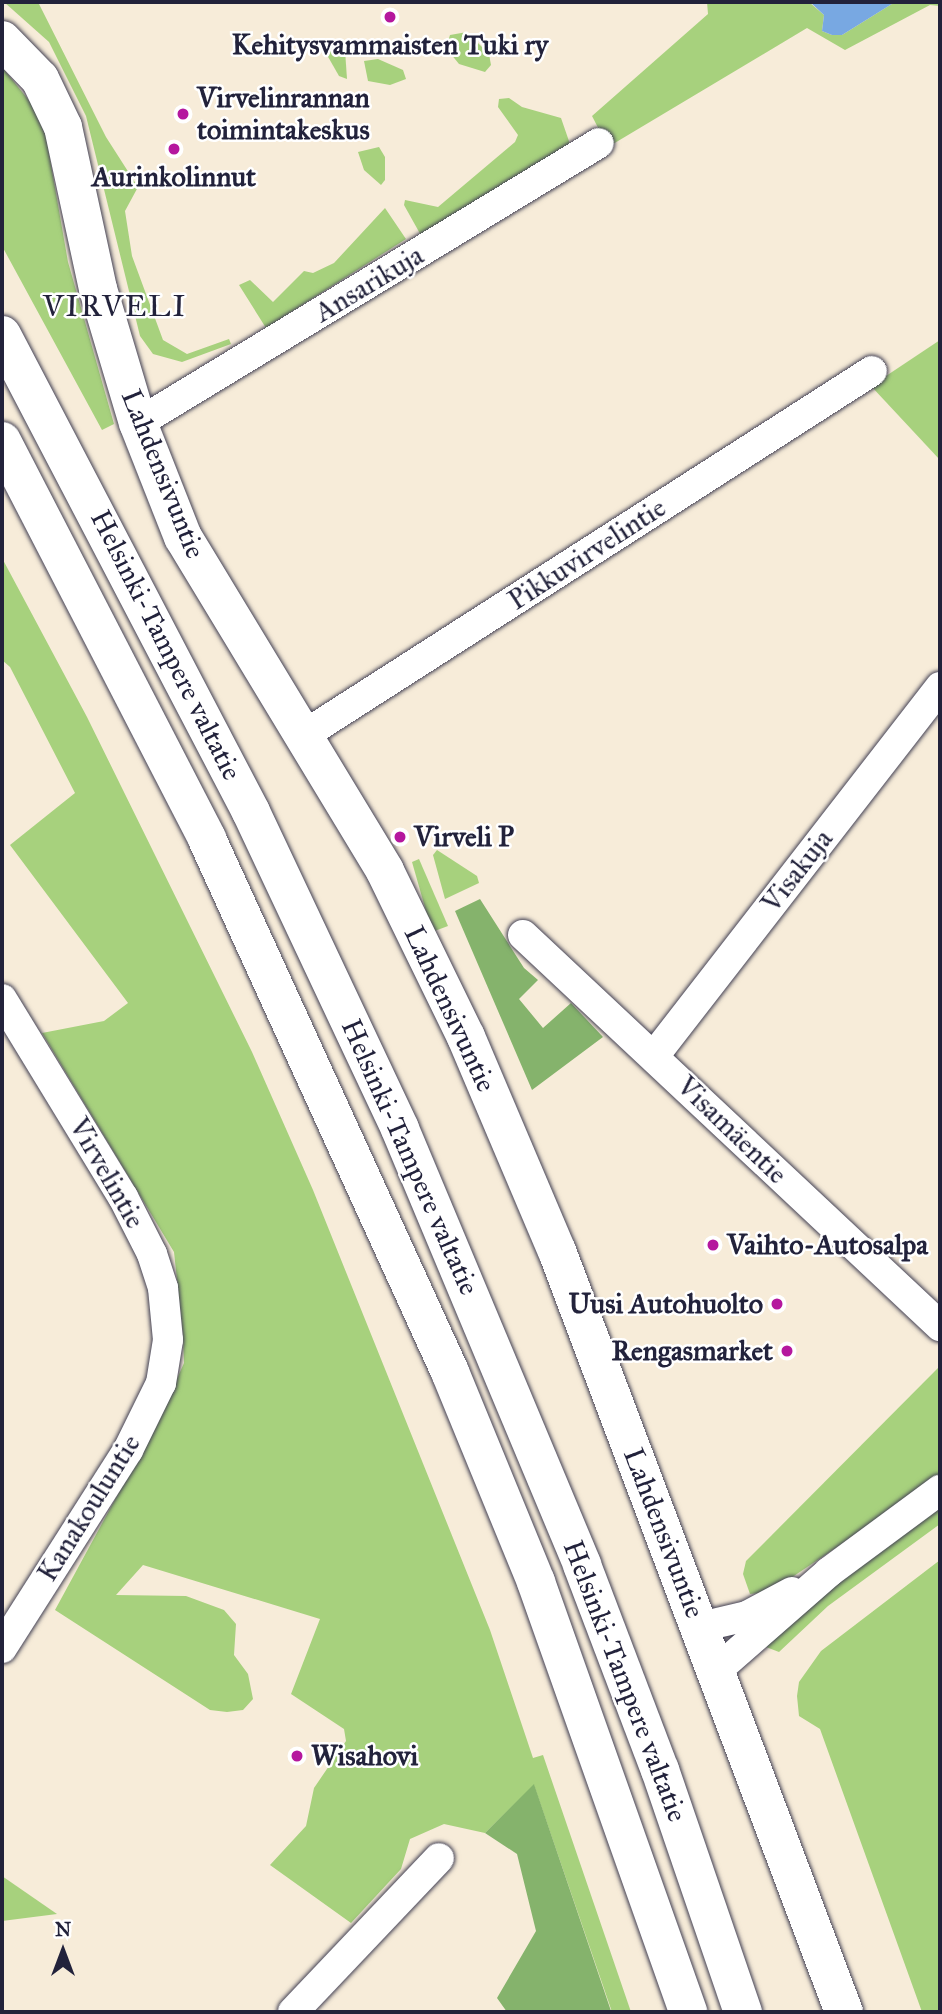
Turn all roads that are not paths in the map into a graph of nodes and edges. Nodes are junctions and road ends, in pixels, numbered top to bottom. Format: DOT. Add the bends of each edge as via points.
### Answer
graph roads {
  1 [pos="2,40"];
  2 [pos="599,143"];
  3 [pos="2,334"];
  4 [pos="872,371"];
  5 [pos="138,423"];
  6 [pos="2,441"];
  7 [pos="940,687"];
  8 [pos="302,737"];
  9 [pos="523,934"];
  10 [pos="2,999"];
  11 [pos="654,1056"];
  12 [pos="940,1326"];
  13 [pos="166,1364"];
  14 [pos="940,1490"];
  15 [pos="829,1572"];
  16 [pos="700,1627"];
  17 [pos="2,1648"];
  18 [pos="716,1671"];
  19 [pos="439,1858"];
  20 [pos="293,2012"];
  21 [pos="688,2012"];
  22 [pos="743,2012"];
  23 [pos="844,2012"];
  1 -- 5 [label="main road, Lahdensivuntie" via="40,79 63,127 98,289"];
  2 -- 5 [label="street, Ansarikuja"];
  3 -- 22 [label="main road, Helsinki-Tampere valtatie" via="251,813 400,1129 582,1565 660,1770"];
  4 -- 8 [label="street, Pikkuvirvelintie"];
  5 -- 8 [label="main road, Lahdensivuntie" via="183,537"];
  6 -- 21 [label="main road, Helsinki-Tampere valtatie" via="207,839 434,1334 536,1582"];
  7 -- 11 [label="street, Visakuja"];
  8 -- 16 [label="main road, Lahdensivuntie" via="385,871 466,1037 557,1251"];
  9 -- 11 [label="street, Visamäentie"];
  10 -- 13 [label="street, Virvelintie" via="123,1197 152,1254 168,1321"];
  11 -- 12 [label="street, Visamäentie"];
  13 -- 17 [label="street, Kanakouluntie" via="152,1405 128,1450"];
  14 -- 15 [label="street"];
  15 -- 16 [label="street" via="747,1616"];
  15 -- 18 [label="street"];
  16 -- 18 [label="main road, Lahdensivuntie"];
  18 -- 23 [label="main road, Lahdensivuntie"];
  19 -- 20 [label="street"];
}
